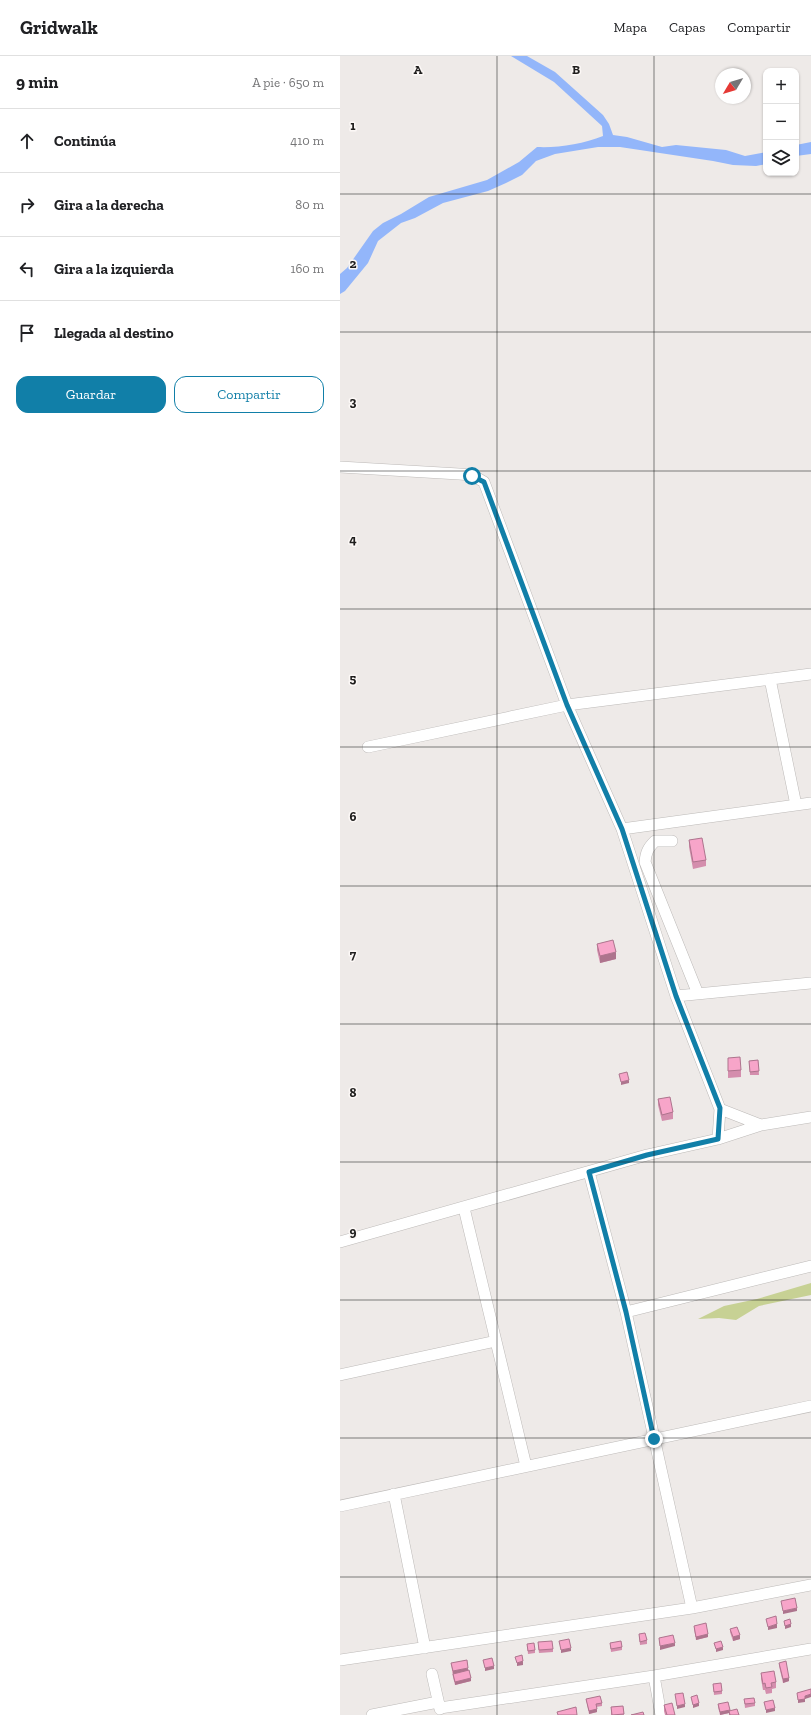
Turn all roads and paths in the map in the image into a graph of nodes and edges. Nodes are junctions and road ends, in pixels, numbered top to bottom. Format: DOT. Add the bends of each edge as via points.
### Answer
graph roads {
  1 [pos="340,467"];
  2 [pos="811,674"];
  3 [pos="770,679"];
  4 [pos="567,705"];
  5 [pos="368,747"];
  6 [pos="811,803"];
  7 [pos="796,805"];
  8 [pos="622,829"];
  9 [pos="672,841"];
  10 [pos="811,983"];
  11 [pos="698,994"];
  12 [pos="676,996"];
  13 [pos="720,1108"];
  14 [pos="811,1117"];
  15 [pos="761,1125"];
  16 [pos="718,1139"];
  17 [pos="589,1172"];
  18 [pos="464,1208"];
  19 [pos="340,1242"];
  20 [pos="811,1266"];
  21 [pos="626,1312"];
  22 [pos="496,1341"];
  23 [pos="340,1375"];
  24 [pos="811,1406"];
  25 [pos="654,1439"];
  26 [pos="526,1466"];
  27 [pos="394,1494"];
  28 [pos="340,1506"];
  29 [pos="811,1585"];
  30 [pos="692,1608"];
  31 [pos="425,1648"];
  32 [pos="811,1649"];
  33 [pos="340,1660"];
  34 [pos="432,1674"];
  35 [pos="654,1676"];
  36 [pos="440,1708"];
  37 [pos="372,1715"];
  38 [pos="661,1715"];
  1 -- 4 [label="street" via="459,474 472,476 484,482"];
  2 -- 3 [label="street"];
  3 -- 4 [label="street"];
  3 -- 7 [label="street"];
  4 -- 5 [label="street"];
  4 -- 8 [label="street"];
  6 -- 7 [label="street"];
  7 -- 8 [label="street"];
  8 -- 12 [label="street"];
  9 -- 11 [label="street" via="655,841 649,847 645,862"];
  10 -- 11 [label="street"];
  11 -- 12 [label="street"];
  12 -- 13 [label="street"];
  13 -- 15 [label="street"];
  13 -- 16 [label="street"];
  14 -- 15 [label="street"];
  15 -- 16 [label="street"];
  16 -- 17 [label="street" via="647,1155"];
  17 -- 18 [label="street"];
  17 -- 21 [label="street"];
  18 -- 19 [label="street"];
  18 -- 22 [label="street"];
  20 -- 21 [label="street"];
  21 -- 25 [label="street"];
  22 -- 23 [label="street"];
  22 -- 26 [label="street"];
  24 -- 25 [label="street"];
  25 -- 26 [label="street"];
  25 -- 30 [label="street"];
  26 -- 27 [label="street"];
  27 -- 28 [label="street"];
  27 -- 31 [label="street"];
  29 -- 30 [label="street"];
  30 -- 31 [label="street"];
  31 -- 33 [label="street"];
  32 -- 35 [label="street"];
  34 -- 36 [label="street"];
  35 -- 36 [label="street"];
  35 -- 38 [label="street"];
  36 -- 37 [label="street"];
}
